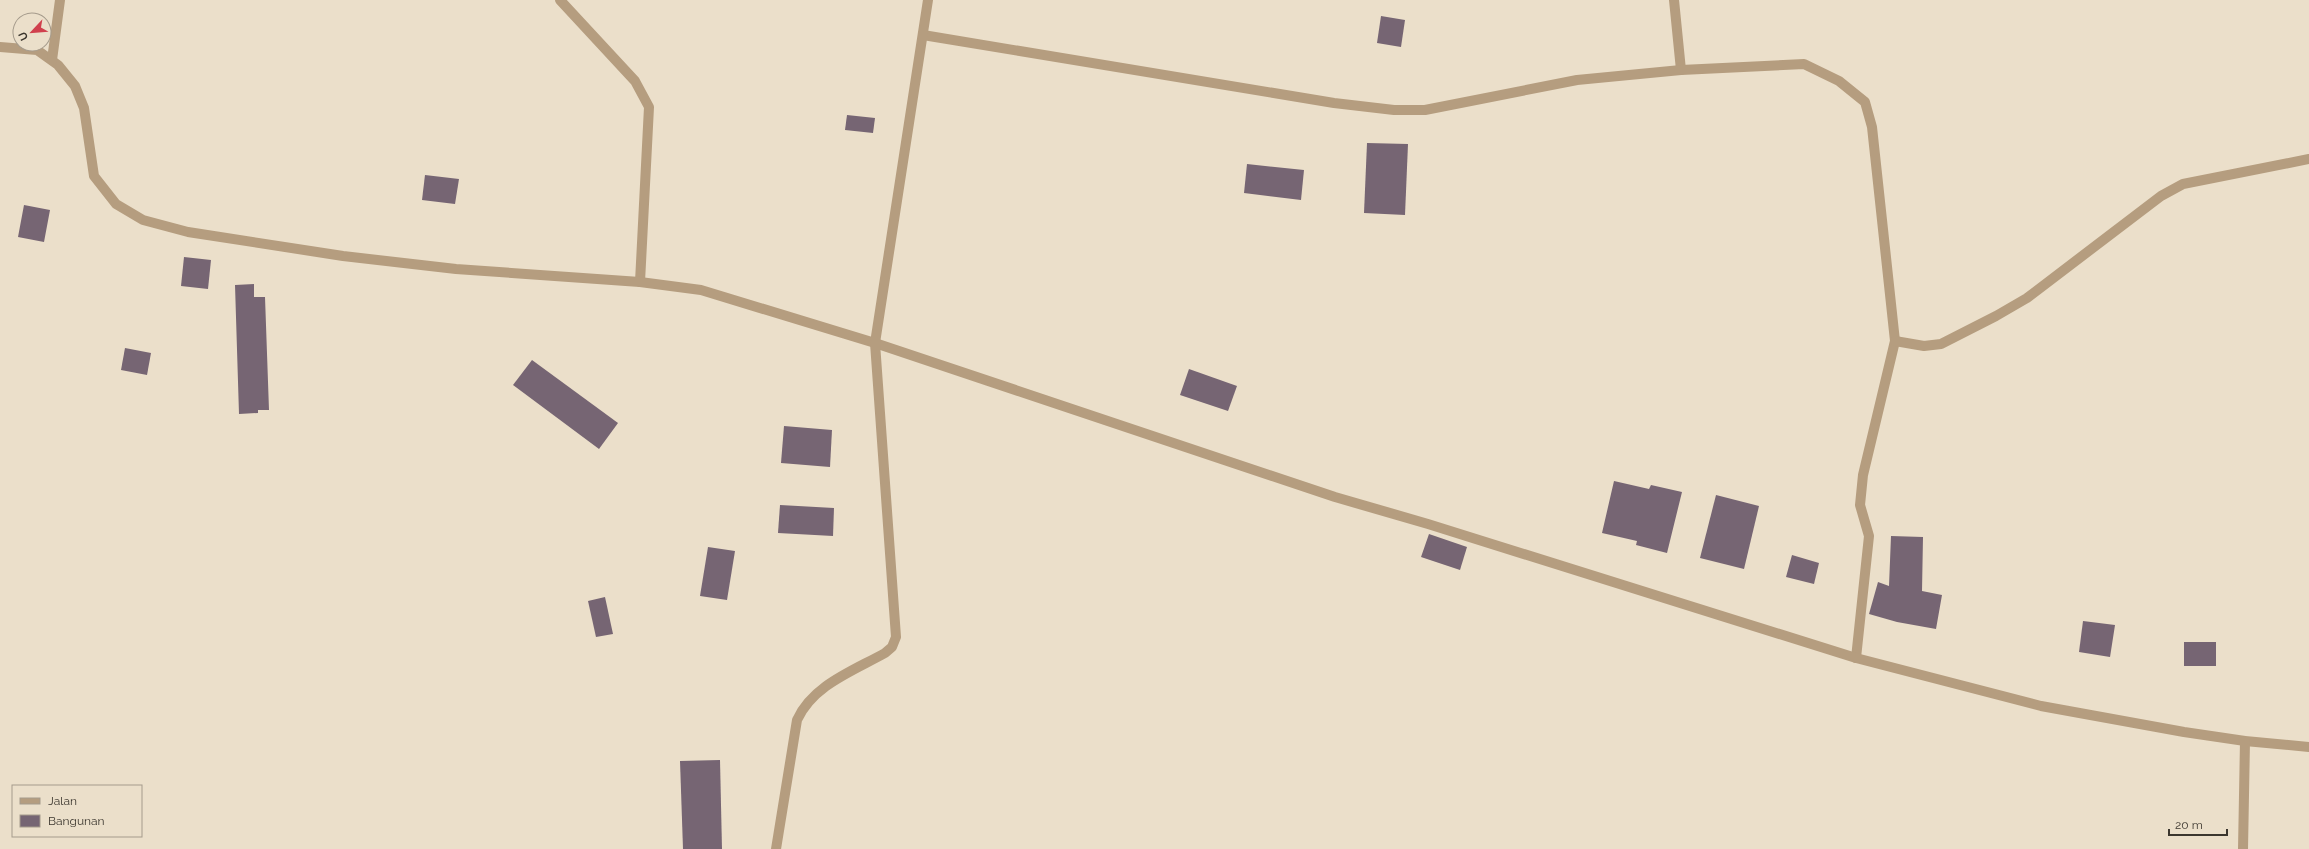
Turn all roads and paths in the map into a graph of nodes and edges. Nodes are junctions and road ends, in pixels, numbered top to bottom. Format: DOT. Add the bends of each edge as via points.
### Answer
graph roads {
  1 [pos="60,0"];
  2 [pos="560,0"];
  3 [pos="928,0"];
  4 [pos="1674,0"];
  5 [pos="924,35"];
  6 [pos="0,47"];
  7 [pos="52,60"];
  8 [pos="1681,70"];
  9 [pos="2309,159"];
  10 [pos="640,282"];
  11 [pos="1895,341"];
  12 [pos="876,343"];
  13 [pos="1856,658"];
  14 [pos="2245,741"];
  15 [pos="2309,747"];
  16 [pos="776,849"];
  17 [pos="2243,849"];
  1 -- 7 [label="street"];
  2 -- 10 [label="street" via="635,81 649,107"];
  3 -- 5 [label="street"];
  4 -- 8 [label="street"];
  5 -- 8 [label="street" via="1334,103 1394,110 1425,110 1577,80"];
  5 -- 12 [label="street"];
  6 -- 7 [label="street" via="37,50"];
  7 -- 10 [label="street" via="75,86 84,108 94,176 116,204 143,220 188,232 344,256 456,269"];
  8 -- 11 [label="street" via="1804,64 1839,81 1864,102 1872,127 1877,158"];
  9 -- 11 [label="street" via="2183,184 2161,196 2027,298 1996,316 1941,344 1924,346"];
  10 -- 12 [label="street" via="700,290"];
  11 -- 13 [label="street" via="1863,475 1860,505 1869,536"];
  12 -- 13 [label="street" via="1335,497 1436,526"];
  12 -- 16 [label="street" via="896,637 892,647 885,653 819,690 802,708 797,720"];
  13 -- 14 [label="street" via="2041,706"];
  14 -- 15 [label="street"];
  14 -- 17 [label="street"];
}
